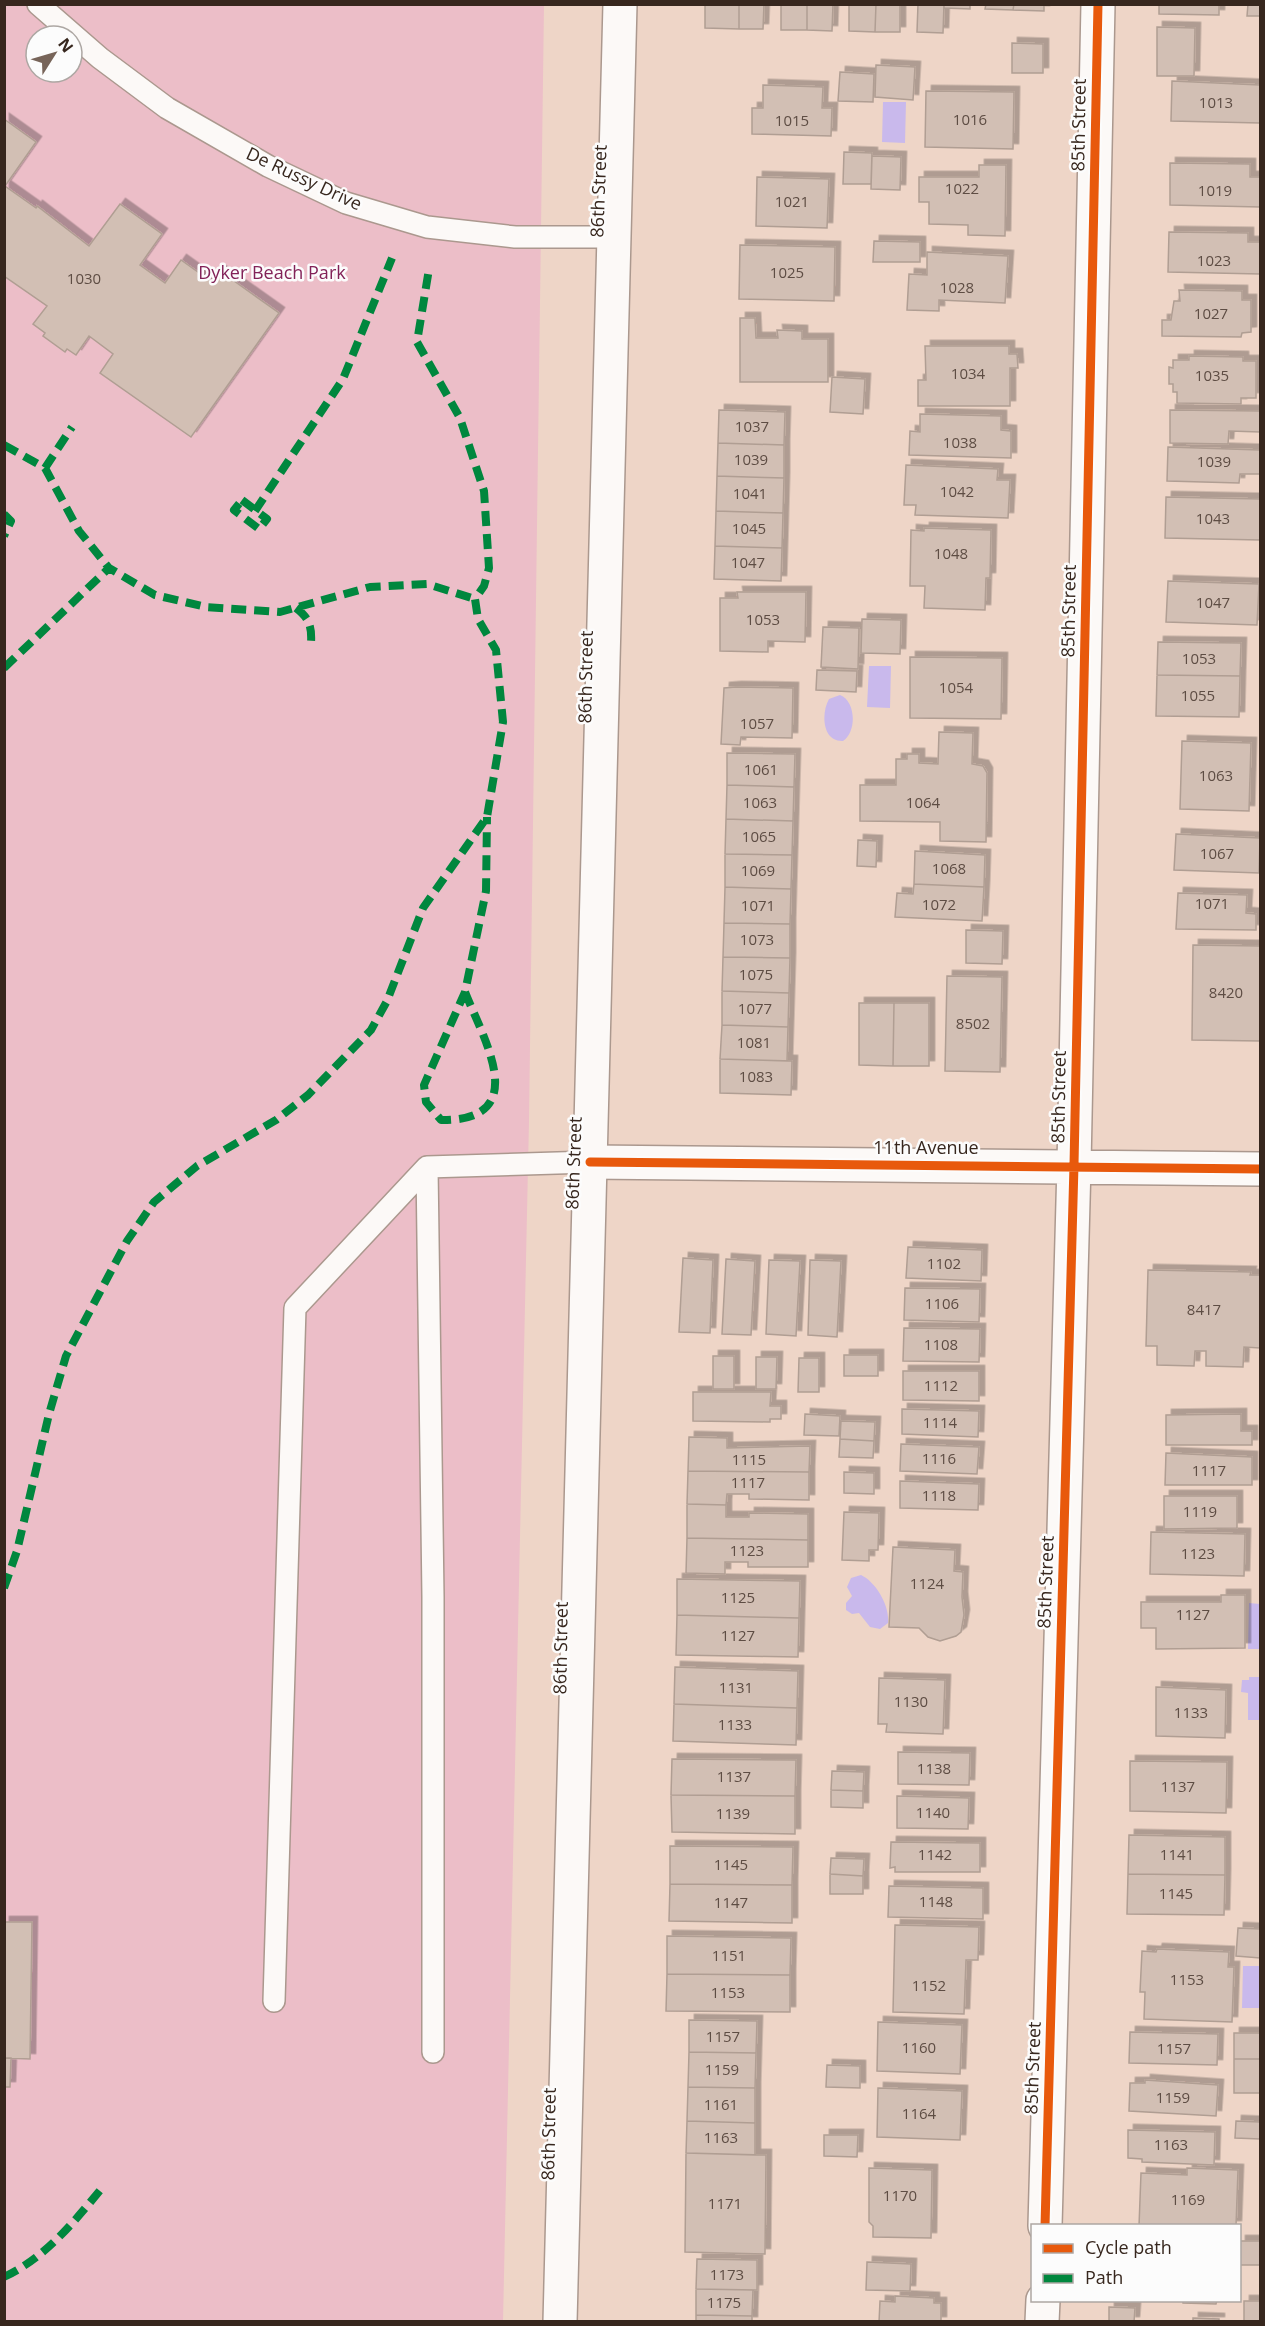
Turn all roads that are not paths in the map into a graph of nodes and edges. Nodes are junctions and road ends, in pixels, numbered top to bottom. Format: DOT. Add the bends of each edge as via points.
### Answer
graph roads {
  1 [pos="38,4"];
  2 [pos="620,4"];
  3 [pos="1098,4"];
  4 [pos="614,237"];
  5 [pos="591,1162"];
  6 [pos="1074,1165"];
  7 [pos="427,1167"];
  8 [pos="1260,1169"];
  9 [pos="274,2001"];
  10 [pos="433,2052"];
  11 [pos="1045,2224"];
  12 [pos="1043,2302"];
  13 [pos="560,2322"];
  14 [pos="1042,2322"];
  1 -- 4 [label="lane, De Russy Drive" via="100,58 167,108 268,166 346,203 427,226 514,237"];
  2 -- 4 [label="street, 86th Street"];
  3 -- 6 [label="street, 85th Street"];
  4 -- 5 [label="street, 86th Street"];
  5 -- 6 [label="street, 11th Avenue"];
  5 -- 7 [label="lane"];
  5 -- 13 [label="street, 86th Street"];
  6 -- 8 [label="street, 11th Avenue"];
  6 -- 11 [label="street, 85th Street"];
  7 -- 9 [label="lane" via="295,1308"];
  7 -- 10 [label="lane" via="433,1597"];
  12 -- 14 [label="street"];
}
